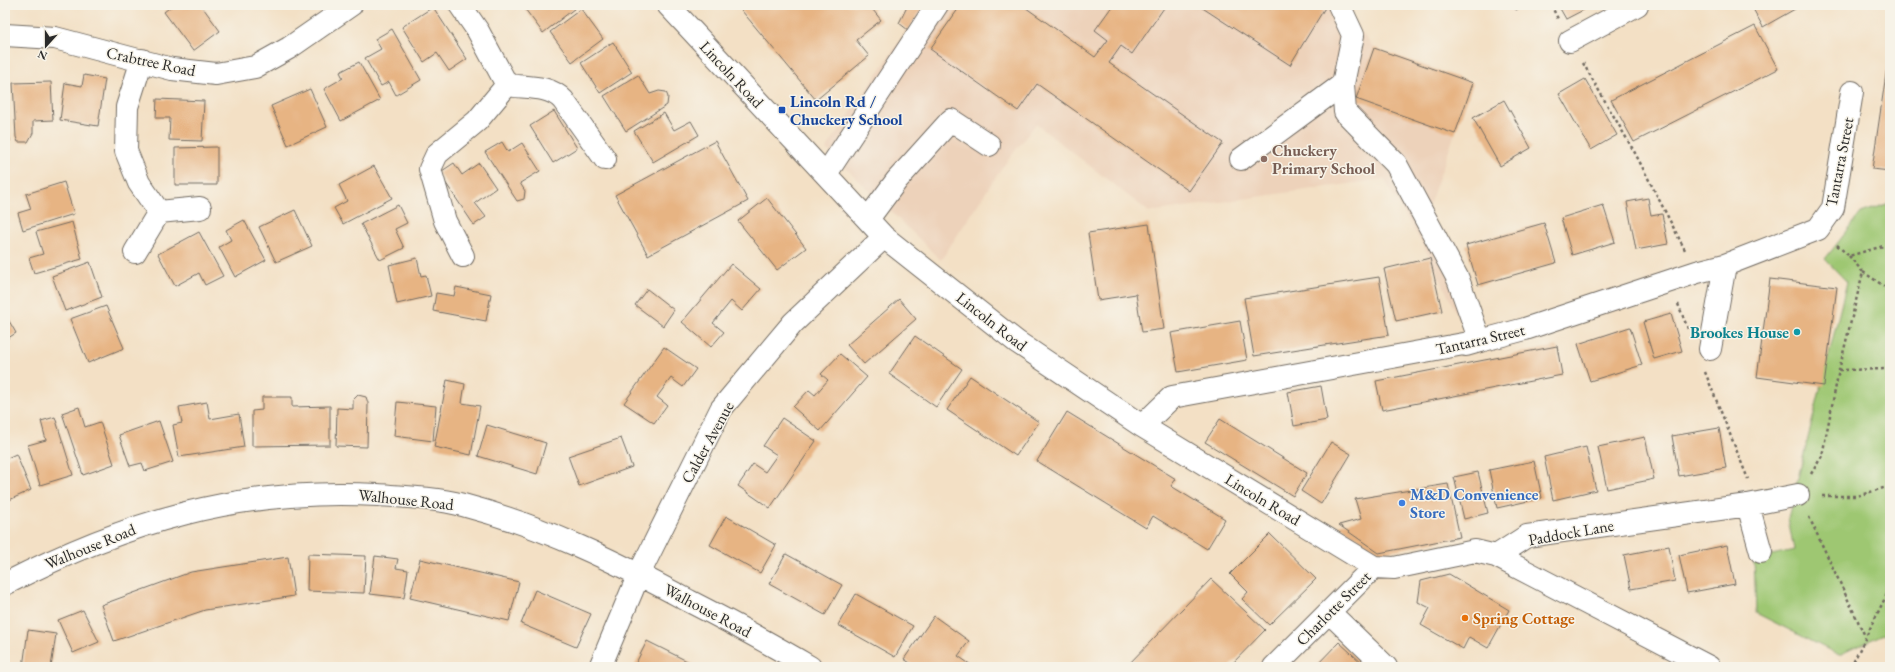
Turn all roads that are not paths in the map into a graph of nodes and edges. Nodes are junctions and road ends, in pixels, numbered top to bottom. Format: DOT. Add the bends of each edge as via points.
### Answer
graph roads {
  1 [pos="351,5"];
  2 [pos="460,5"];
  3 [pos="668,5"];
  4 [pos="936,5"];
  5 [pos="1339,5"];
  6 [pos="1637,5"];
  7 [pos="5,35"];
  8 [pos="1570,41"];
  9 [pos="142,60"];
  10 [pos="1343,84"];
  11 [pos="507,85"];
  12 [pos="1852,92"];
  13 [pos="989,146"];
  14 [pos="605,159"];
  15 [pos="1241,159"];
  16 [pos="826,174"];
  17 [pos="200,208"];
  18 [pos="159,212"];
  19 [pos="868,218"];
  20 [pos="884,237"];
  21 [pos="135,252"];
  22 [pos="463,256"];
  23 [pos="1726,265"];
  24 [pos="1480,341"];
  25 [pos="1710,349"];
  26 [pos="1297,390"];
  27 [pos="1142,426"];
  28 [pos="1798,495"];
  29 [pos="1753,504"];
  30 [pos="1761,552"];
  31 [pos="1496,556"];
  32 [pos="1374,567"];
  33 [pos="639,574"];
  34 [pos="5,584"];
  35 [pos="1329,612"];
  36 [pos="600,667"];
  37 [pos="810,667"];
  38 [pos="1274,667"];
  39 [pos="1386,667"];
  40 [pos="1709,667"];
  1 -- 9 [label="street, Crabtree Road" via="289,48 255,67 216,74 172,69"];
  2 -- 11 [label="street" via="478,31"];
  3 -- 16 [label="street, Lincoln Road"];
  4 -- 16 [label="street"];
  5 -- 10 [label="street" via="1353,35"];
  6 -- 8 [label="street"];
  7 -- 9 [label="street, Crabtree Road" via="55,38"];
  9 -- 18 [label="street" via="127,107 126,151 139,183"];
  10 -- 15 [label="street"];
  10 -- 24 [label="street" via="1345,112 1396,164 1458,279"];
  11 -- 14 [label="street" via="555,92"];
  11 -- 22 [label="street" via="477,121 437,154 430,169 445,221"];
  12 -- 23 [label="street, Tantarra Street" via="1833,208 1818,229"];
  13 -- 19 [label="street" via="951,120 897,180"];
  16 -- 19 [label="street, Lincoln Road"];
  17 -- 18 [label="street"];
  18 -- 21 [label="street"];
  19 -- 20 [label="street, Lincoln Road"];
  20 -- 27 [label="street, Lincoln Road" via="1016,342"];
  20 -- 33 [label="street, Calder Avenue" via="793,323 721,409"];
  23 -- 24 [label="street, Tantarra Street"];
  23 -- 25 [label="street"];
  24 -- 26 [label="street"];
  24 -- 27 [label="street, Tantarra Street" via="1172,397"];
  27 -- 32 [label="street, Lincoln Road"];
  28 -- 29 [label="street, Paddock Lane"];
  29 -- 30 [label="street"];
  29 -- 31 [label="street, Paddock Lane" via="1527,536"];
  31 -- 32 [label="street" via="1475,551 1394,568"];
  31 -- 40 [label="street"];
  32 -- 35 [label="street, Charlotte Street"];
  33 -- 34 [label="street, Walhouse Road" via="536,528 462,505 431,499 352,493 270,497 201,508 103,538"];
  33 -- 36 [label="street, Calder Avenue"];
  33 -- 37 [label="street, Walhouse Road"];
  35 -- 38 [label="street, Charlotte Street"];
  35 -- 39 [label="street"];
}
